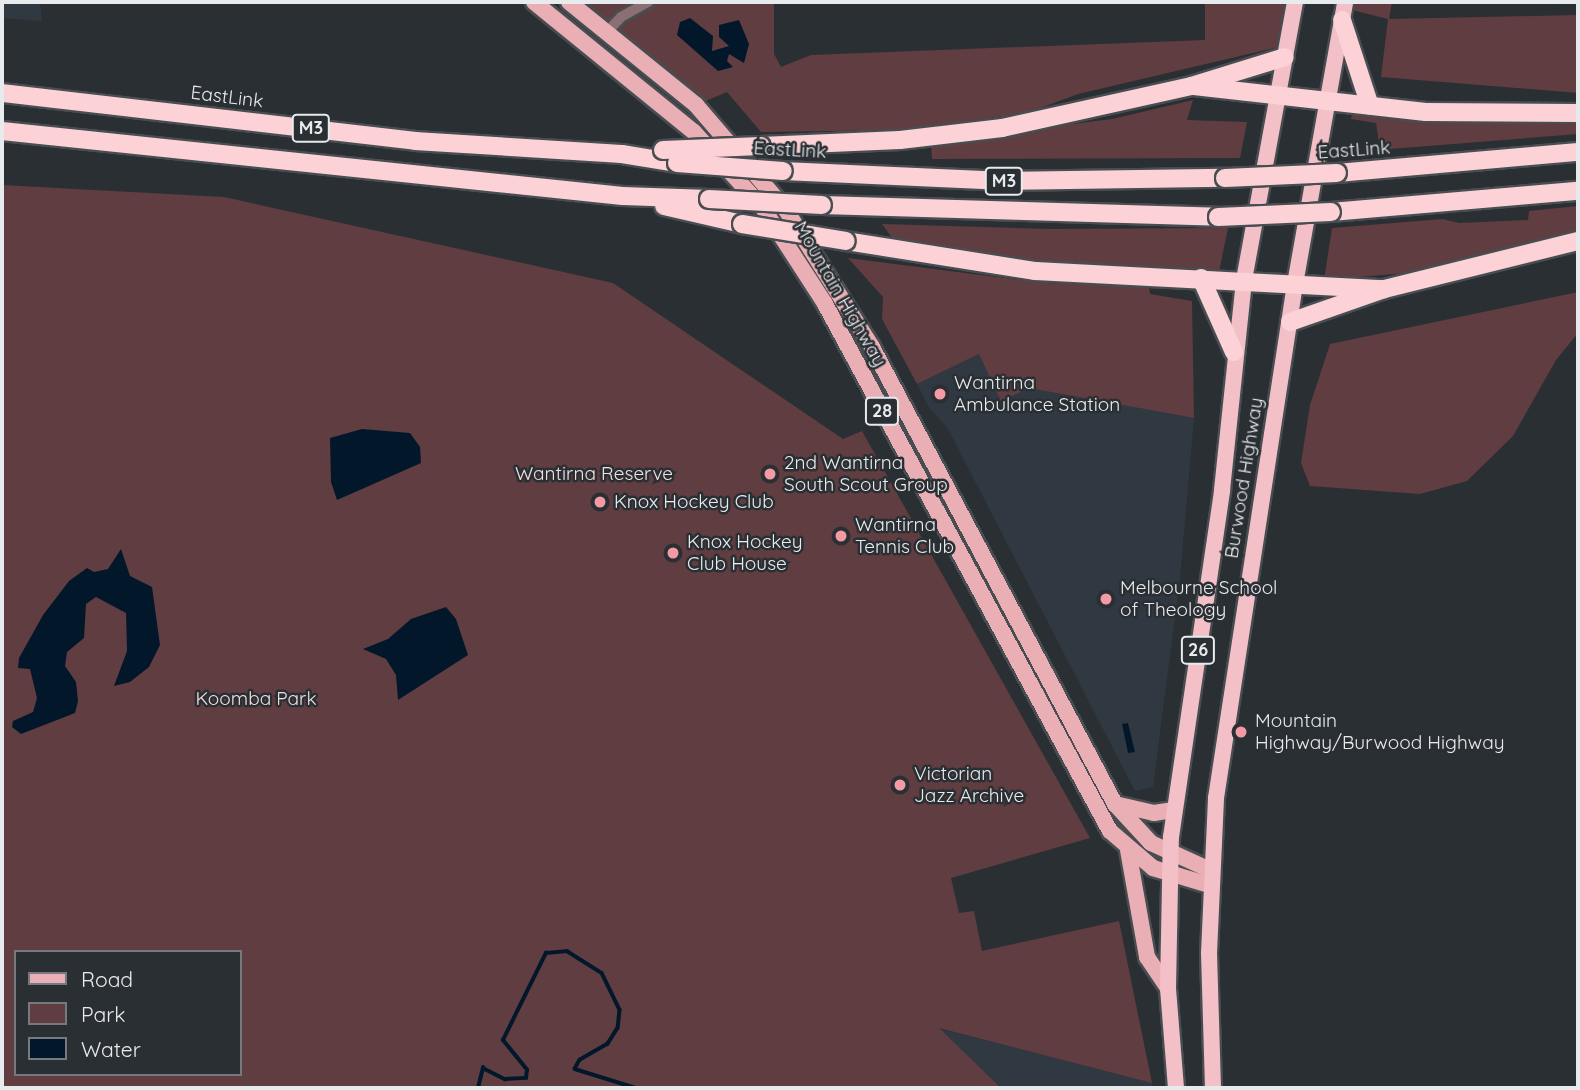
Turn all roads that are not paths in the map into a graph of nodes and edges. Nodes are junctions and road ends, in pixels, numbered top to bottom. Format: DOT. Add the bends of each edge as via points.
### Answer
graph roads {
  1 [pos="534,2"];
  2 [pos="569,2"];
  3 [pos="648,2"];
  4 [pos="1295,2"];
  5 [pos="1344,11"];
  6 [pos="608,31"];
  7 [pos="588,43"];
  8 [pos="1285,57"];
  9 [pos="1191,86"];
  10 [pos="2,93"];
  11 [pos="1276,97"];
  12 [pos="1327,102"];
  13 [pos="1370,106"];
  14 [pos="1578,113"];
  15 [pos="2,131"];
  16 [pos="1578,152"];
  17 [pos="622,154"];
  18 [pos="1578,191"];
  19 [pos="623,196"];
  20 [pos="1578,241"];
  21 [pos="1201,278"];
  22 [pos="1244,280"];
  23 [pos="1295,284"];
  24 [pos="1384,289"];
  25 [pos="1290,322"];
  26 [pos="1234,352"];
  27 [pos="1025,636"];
  28 [pos="1007,645"];
  29 [pos="1115,804"];
  30 [pos="1174,810"];
  31 [pos="1128,850"];
  32 [pos="1170,853"];
  33 [pos="1168,874"];
  34 [pos="1210,877"];
  35 [pos="1168,988"];
  36 [pos="1176,1088"];
  37 [pos="1213,1088"];
  1 -- 7 [label="main road, Mountain Highway / 28"];
  2 -- 6 [label="main road, Mountain Highway / 28"];
  3 -- 6 [label="street" via="621,17"];
  4 -- 8 [label="highway, Burwood Highway / 26"];
  5 -- 12 [label="highway, Burwood Highway / 26"];
  5 -- 13 [label="highway"];
  6 -- 7 [label="main road"];
  6 -- 27 [label="main road, Mountain Highway / 28" via="696,105 754,168 802,232 872,347"];
  7 -- 28 [label="main road, Mountain Highway / 28" via="714,151 784,237 835,323"];
  8 -- 9 [label="highway"];
  8 -- 11 [label="highway, Burwood Highway / 26"];
  9 -- 11 [label="highway"];
  9 -- 17 [label="highway, bridge" via="1002,128 900,140"];
  10 -- 17 [label="highway, EastLink / M3" via="415,141"];
  11 -- 12 [label="highway"];
  11 -- 22 [label="highway, Burwood Highway / 26"];
  12 -- 13 [label="highway"];
  12 -- 23 [label="highway, Burwood Highway / 26"];
  13 -- 14 [label="highway"];
  15 -- 19 [label="highway, M3"];
  16 -- 17 [label="highway, EastLink / M3, bridge" via="1337,173 1000,181 783,171"];
  18 -- 19 [label="highway, M3, bridge" via="1331,212 1218,216"];
  19 -- 21 [label="highway, bridge" via="742,224 1035,271"];
  20 -- 24 [label="highway"];
  21 -- 22 [label="highway"];
  21 -- 26 [label="highway"];
  22 -- 23 [label="highway"];
  22 -- 26 [label="highway, Burwood Highway / 26"];
  23 -- 24 [label="highway"];
  23 -- 25 [label="highway, Burwood Highway / 26"];
  24 -- 25 [label="highway"];
  25 -- 34 [label="highway, Burwood Highway / 26" via="1216,798"];
  26 -- 30 [label="highway, Burwood Highway / 26" via="1222,490"];
  27 -- 28 [label="main road"];
  27 -- 29 [label="main road, Mountain Highway / 28"];
  28 -- 31 [label="main road, Mountain Highway / 28" via="1098,813"];
  29 -- 30 [label="main road" via="1154,813"];
  29 -- 32 [label="main road, Mountain Highway / 28" via="1138,833"];
  30 -- 32 [label="highway, Burwood Highway / 26"];
  31 -- 33 [label="main road, Mountain Highway / 28"];
  31 -- 35 [label="main road" via="1147,957"];
  32 -- 33 [label="highway, Burwood Highway / 26"];
  32 -- 34 [label="main road, Mountain Highway / 28"];
  33 -- 34 [label="main road, Mountain Highway / 28"];
  33 -- 35 [label="highway, Burwood Highway / 26"];
  34 -- 37 [label="highway, Burwood Highway / 26"];
  35 -- 36 [label="highway, Burwood Highway / 26"];
}
